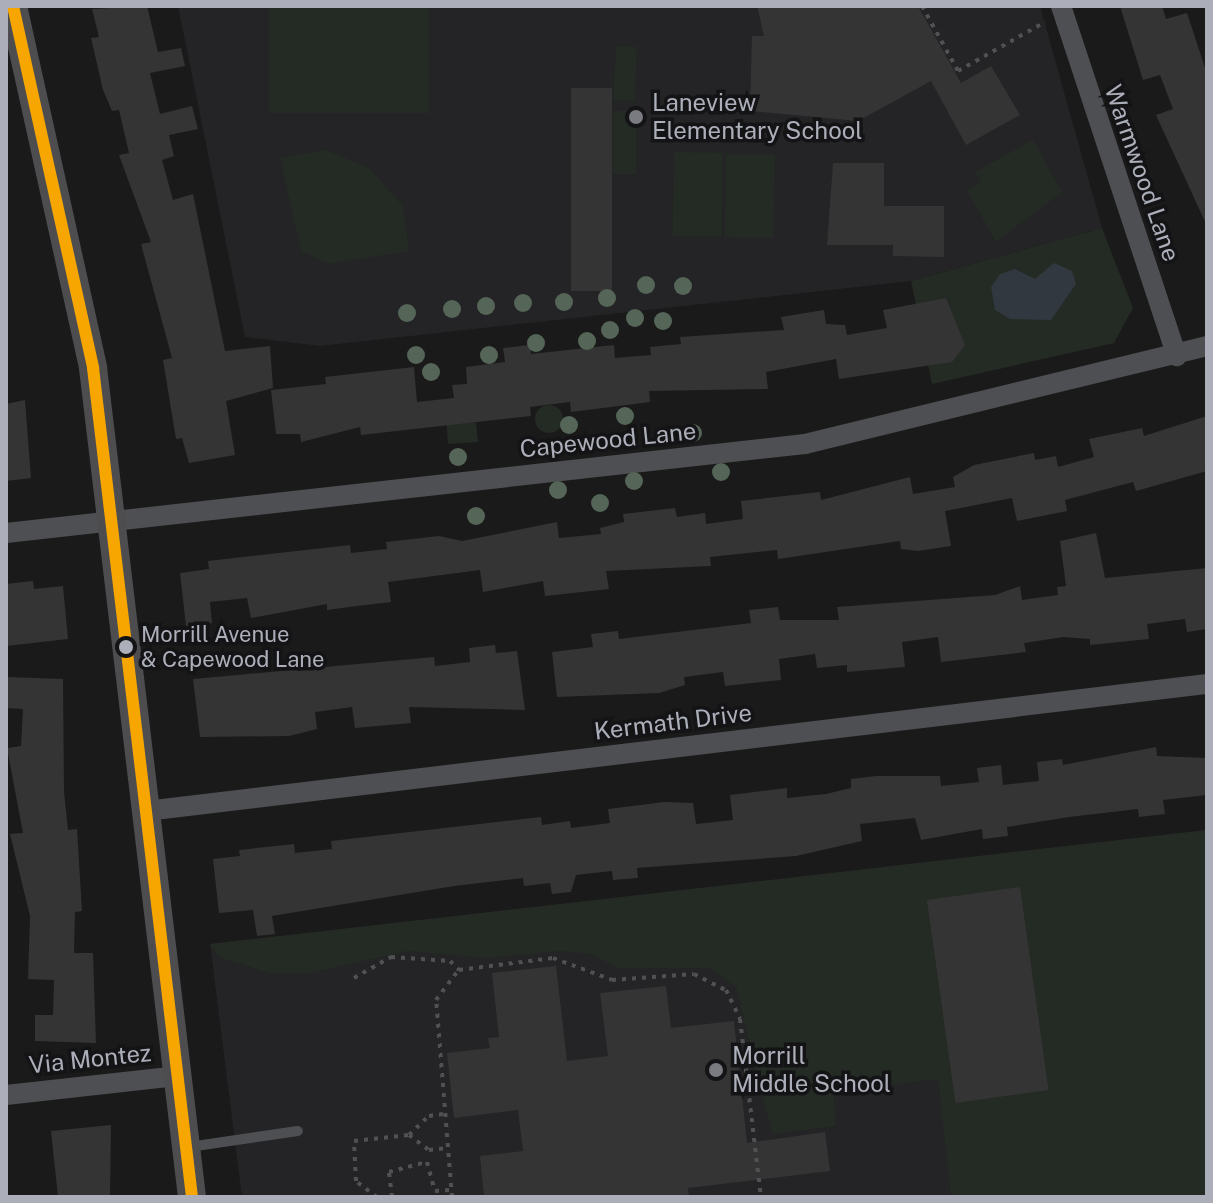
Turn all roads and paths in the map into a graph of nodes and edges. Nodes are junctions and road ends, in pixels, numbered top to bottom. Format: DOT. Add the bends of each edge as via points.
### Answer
graph roads {
  1 [pos="13,6"];
  2 [pos="922,6"];
  3 [pos="1061,6"];
  4 [pos="1046,21"];
  5 [pos="1207,346"];
  6 [pos="1177,356"];
  7 [pos="114,522"];
  8 [pos="6,533"];
  9 [pos="1207,684"];
  10 [pos="146,811"];
  11 [pos="459,970"];
  12 [pos="354,978"];
  13 [pos="179,1076"];
  14 [pos="6,1095"];
  15 [pos="443,1114"];
  16 [pos="298,1131"];
  17 [pos="409,1135"];
  18 [pos="187,1147"];
  19 [pos="447,1148"];
  20 [pos="451,1189"];
  21 [pos="192,1197"];
  22 [pos="377,1197"];
  23 [pos="392,1197"];
  24 [pos="452,1197"];
  25 [pos="761,1197"];
  1 -- 7 [label="main road" via="84,313"];
  2 -- 4 [label="path" via="958,71"];
  3 -- 6 [label="street, Warmwood Lane"];
  5 -- 6 [label="street, Capewood Lane"];
  6 -- 7 [label="street, Capewood Lane" via="805,444"];
  7 -- 8 [label="street, Capewood Lane"];
  7 -- 10 [label="main road"];
  9 -- 10 [label="street, Kermath Drive"];
  10 -- 13 [label="main road"];
  11 -- 12 [label="path" via="450,961 391,957"];
  11 -- 15 [label="path" via="433,1016"];
  11 -- 25 [label="path" via="553,958 612,980 694,974 726,990 740,1019"];
  13 -- 14 [label="street, Via Montez"];
  13 -- 18 [label="main road"];
  15 -- 17 [label="path" via="429,1116"];
  15 -- 19 [label="path"];
  16 -- 18 [label="lane"];
  17 -- 19 [label="path" via="429,1150"];
  17 -- 22 [label="path" via="354,1141 356,1181"];
  18 -- 21 [label="main road"];
  19 -- 20 [label="path"];
  20 -- 23 [label="path" via="435,1191 427,1162 389,1172"];
  20 -- 24 [label="path"];
}
